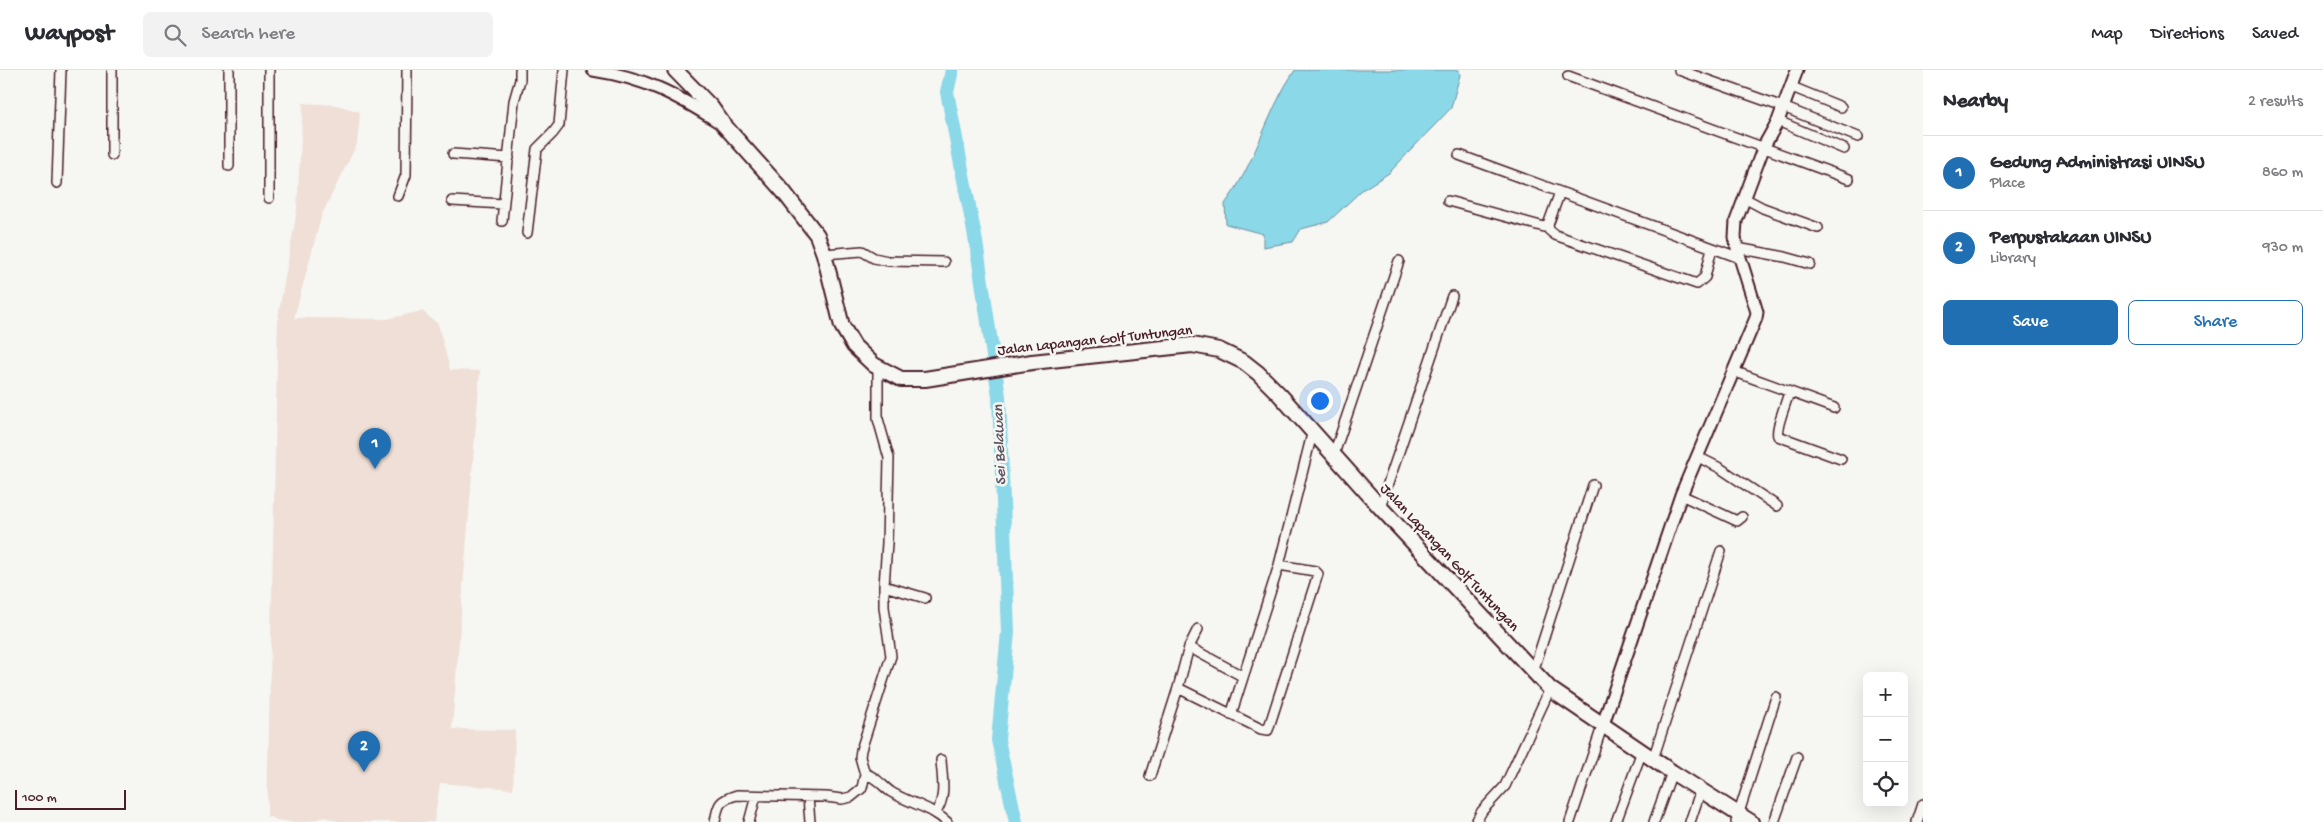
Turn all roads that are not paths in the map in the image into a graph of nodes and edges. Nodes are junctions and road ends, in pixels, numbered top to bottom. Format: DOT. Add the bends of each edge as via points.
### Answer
graph roads {
  1 [pos="60,70"];
  2 [pos="112,70"];
  3 [pos="229,70"];
  4 [pos="269,70"];
  5 [pos="407,70"];
  6 [pos="520,70"];
  7 [pos="564,70"];
  8 [pos="593,70"];
  9 [pos="675,70"];
  10 [pos="1679,70"];
  11 [pos="1797,70"];
  12 [pos="1568,76"];
  13 [pos="1792,87"];
  14 [pos="1783,107"];
  15 [pos="1841,107"];
  16 [pos="1778,121"];
  17 [pos="723,124"];
  18 [pos="1858,138"];
  19 [pos="1764,146"];
  20 [pos="1844,149"];
  21 [pos="112,154"];
  22 [pos="452,154"];
  23 [pos="1459,155"];
  24 [pos="509,158"];
  25 [pos="229,166"];
  26 [pos="1849,179"];
  27 [pos="57,183"];
  28 [pos="1560,192"];
  29 [pos="398,196"];
  30 [pos="269,198"];
  31 [pos="1746,199"];
  32 [pos="452,201"];
  33 [pos="1448,201"];
  34 [pos="503,204"];
  35 [pos="502,221"];
  36 [pos="1548,228"];
  37 [pos="1818,228"];
  38 [pos="527,234"];
  39 [pos="1712,248"];
  40 [pos="1738,253"];
  41 [pos="824,254"];
  42 [pos="1399,261"];
  43 [pos="944,262"];
  44 [pos="1810,264"];
  45 [pos="1452,296"];
  46 [pos="878,368"];
  47 [pos="1733,371"];
  48 [pos="1789,392"];
  49 [pos="1834,408"];
  50 [pos="1313,430"];
  51 [pos="1334,454"];
  52 [pos="1698,457"];
  53 [pos="1842,459"];
  54 [pos="1593,485"];
  55 [pos="1681,495"];
  56 [pos="1778,506"];
  57 [pos="1380,507"];
  58 [pos="1742,517"];
  59 [pos="1721,552"];
  60 [pos="1278,565"];
  61 [pos="884,586"];
  62 [pos="925,598"];
  63 [pos="1198,629"];
  64 [pos="1189,647"];
  65 [pos="1533,672"];
  66 [pos="1242,676"];
  67 [pos="1178,688"];
  68 [pos="1550,689"];
  69 [pos="1776,697"];
  70 [pos="1231,715"];
  71 [pos="1602,724"];
  72 [pos="1648,755"];
  73 [pos="1797,757"];
  74 [pos="942,760"];
  75 [pos="1672,772"];
  76 [pos="865,774"];
  77 [pos="1150,776"];
  78 [pos="1701,789"];
  79 [pos="756,796"];
  80 [pos="808,797"];
  81 [pos="1923,804"];
  82 [pos="935,813"];
  83 [pos="1738,817"];
  84 [pos="715,822"];
  85 [pos="750,822"];
  86 [pos="810,822"];
  87 [pos="947,822"];
  88 [pos="1476,822"];
  89 [pos="1570,822"];
  90 [pos="1616,822"];
  91 [pos="1654,822"];
  92 [pos="1690,822"];
  93 [pos="1751,822"];
  94 [pos="1774,822"];
  95 [pos="1917,822"];
  1 -- 27 [label="street"];
  2 -- 21 [label="street"];
  3 -- 25 [label="street"];
  4 -- 30 [label="street"];
  5 -- 29 [label="street" via="406,175"];
  6 -- 24 [label="street"];
  7 -- 38 [label="street" via="558,125 554,134 537,149"];
  8 -- 17 [label="street, Jalan Lapangan Golf Tuntungan" via="636,78 662,88"];
  9 -- 17 [label="main road" via="711,106"];
  10 -- 14 [label="street"];
  11 -- 13 [label="street"];
  12 -- 19 [label="street"];
  13 -- 14 [label="street"];
  13 -- 15 [label="street"];
  14 -- 16 [label="street"];
  14 -- 18 [label="street"];
  16 -- 19 [label="street"];
  16 -- 20 [label="street"];
  17 -- 41 [label="main road, Jalan Lapangan Golf Tuntungan" via="811,227"];
  19 -- 26 [label="street"];
  19 -- 31 [label="street"];
  22 -- 24 [label="street"];
  23 -- 28 [label="street"];
  24 -- 34 [label="street"];
  28 -- 36 [label="street"];
  28 -- 39 [label="street"];
  31 -- 37 [label="street"];
  31 -- 40 [label="street" via="1736,221"];
  32 -- 34 [label="street"];
  33 -- 36 [label="street"];
  34 -- 35 [label="street"];
  36 -- 39 [label="street" via="1554,235 1697,284 1705,277"];
  39 -- 40 [label="street"];
  40 -- 44 [label="street" via="1784,257"];
  40 -- 47 [label="street" via="1757,312"];
  41 -- 43 [label="street" via="862,251 879,260"];
  41 -- 46 [label="main road, Jalan Lapangan Golf Tuntungan" via="842,326 854,346"];
  42 -- 51 [label="street"];
  45 -- 57 [label="street"];
  46 -- 50 [label="main road, Jalan Lapangan Golf Tuntungan" via="908,380 1032,362 1180,345 1202,346 1244,362"];
  46 -- 61 [label="street" via="878,420 889,458"];
  47 -- 48 [label="street"];
  47 -- 52 [label="street"];
  48 -- 49 [label="street"];
  48 -- 53 [label="street" via="1777,429 1778,436"];
  50 -- 51 [label="main road, Jalan Lapangan Golf Tuntungan"];
  50 -- 60 [label="street"];
  51 -- 57 [label="main road, Jalan Lapangan Golf Tuntungan"];
  52 -- 55 [label="street"];
  52 -- 56 [label="street"];
  54 -- 65 [label="street"];
  55 -- 58 [label="street" via="1737,521"];
  55 -- 71 [label="street"];
  57 -- 65 [label="main road, Jalan Lapangan Golf Tuntungan"];
  59 -- 72 [label="street"];
  60 -- 66 [label="street"];
  60 -- 70 [label="street" via="1318,574 1273,720 1266,730"];
  61 -- 62 [label="street"];
  61 -- 76 [label="street" via="891,662 861,750"];
  63 -- 64 [label="street"];
  64 -- 66 [label="street"];
  64 -- 67 [label="street"];
  65 -- 68 [label="main road, Jalan Lapangan Golf Tuntungan"];
  66 -- 70 [label="street"];
  67 -- 70 [label="street"];
  67 -- 77 [label="street"];
  68 -- 71 [label="main road, Jalan Lapangan Golf Tuntungan"];
  68 -- 88 [label="street" via="1504,786 1482,810"];
  69 -- 83 [label="street"];
  71 -- 72 [label="main road, Jalan Lapangan Golf Tuntungan"];
  71 -- 89 [label="street"];
  72 -- 75 [label="main road, Jalan Lapangan Golf Tuntungan"];
  72 -- 90 [label="street"];
  73 -- 94 [label="street"];
  74 -- 82 [label="street" via="942,798"];
  75 -- 78 [label="main road, Jalan Lapangan Golf Tuntungan"];
  75 -- 91 [label="street"];
  76 -- 80 [label="street" via="862,788 851,797"];
  76 -- 82 [label="street" via="890,792"];
  78 -- 83 [label="main road, Jalan Lapangan Golf Tuntungan"];
  78 -- 92 [label="street"];
  79 -- 80 [label="street"];
  79 -- 84 [label="street" via="737,795 724,799 720,802"];
  79 -- 85 [label="street"];
  80 -- 86 [label="street"];
  81 -- 95 [label="street"];
  82 -- 87 [label="street"];
  83 -- 93 [label="main road, Jalan Lapangan Golf Tuntungan"];
}
